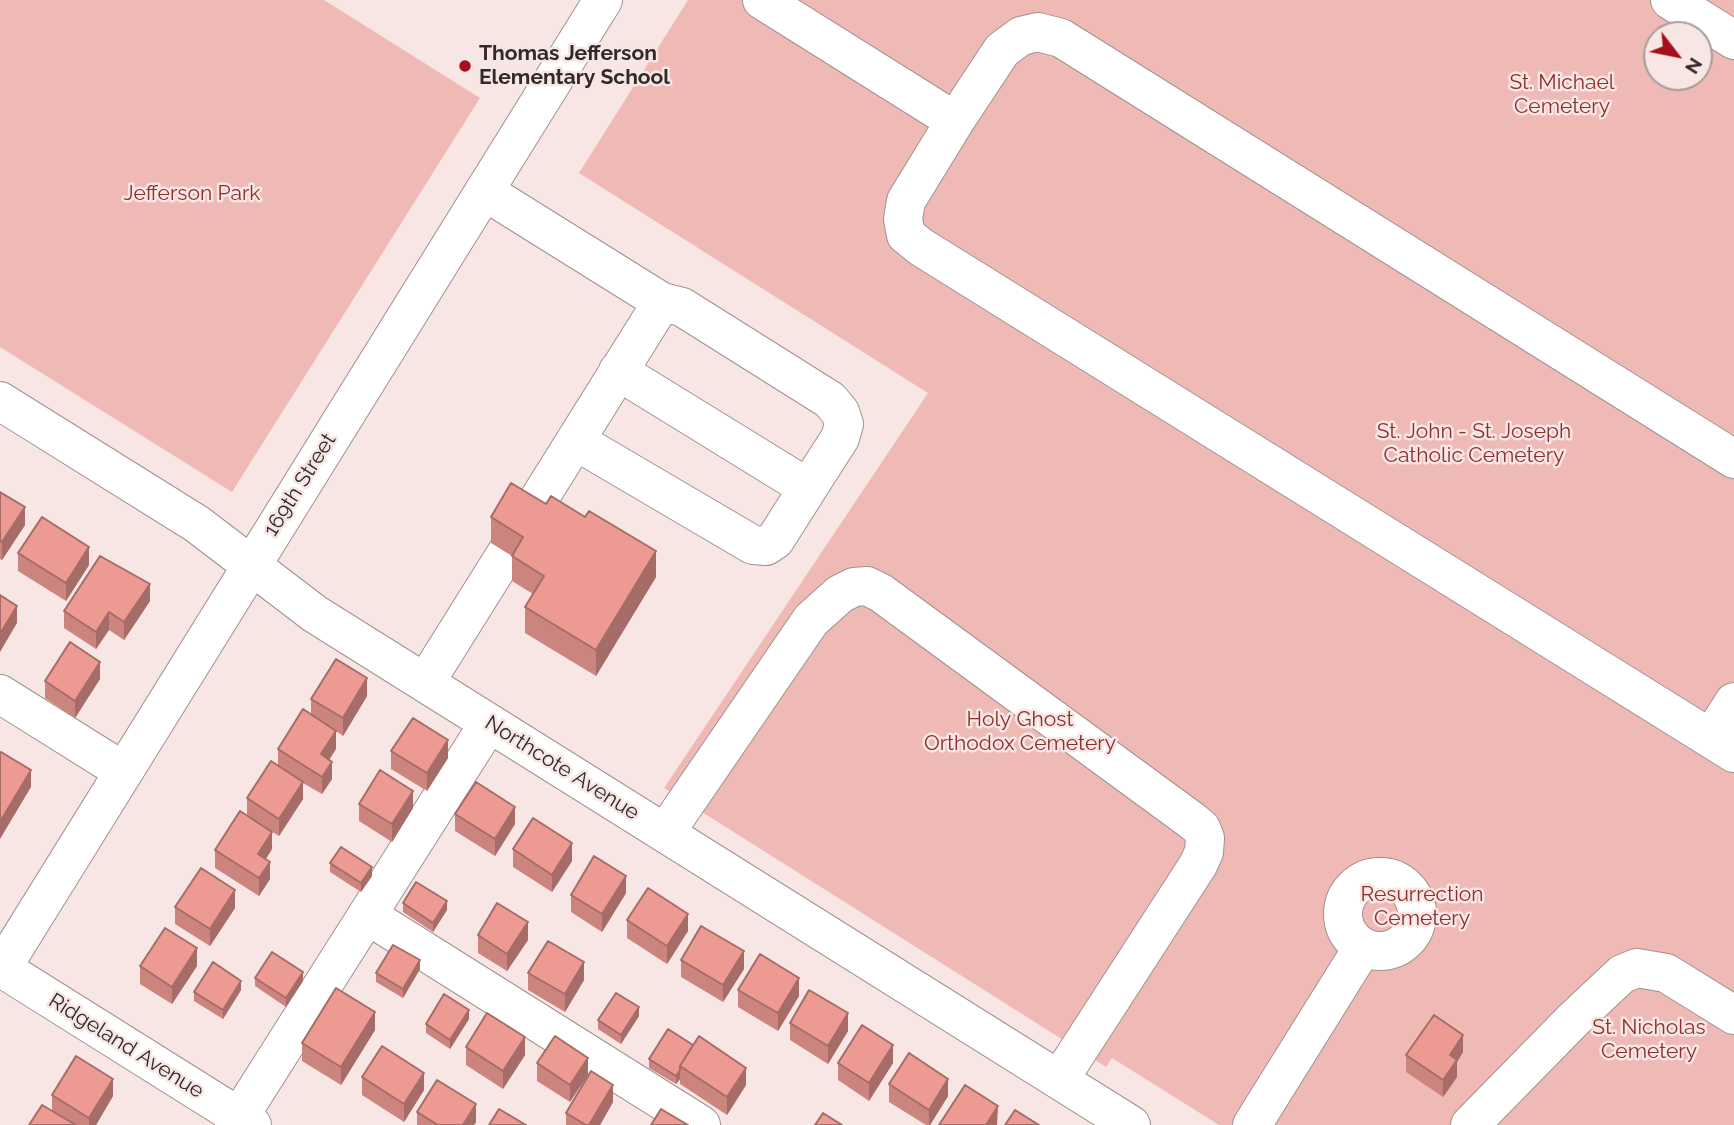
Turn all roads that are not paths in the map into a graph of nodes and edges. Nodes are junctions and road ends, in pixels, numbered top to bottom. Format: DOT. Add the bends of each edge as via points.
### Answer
graph roads {
  1 [pos="603,0"];
  2 [pos="762,0"];
  3 [pos="1670,0"];
  4 [pos="1734,40"];
  5 [pos="955,121"];
  6 [pos="484,191"];
  7 [pos="662,302"];
  8 [pos="618,371"];
  9 [pos="0,401"];
  10 [pos="576,440"];
  11 [pos="1734,459"];
  12 [pos="808,488"];
  13 [pos="527,518"];
  14 [pos="507,552"];
  15 [pos="250,565"];
  16 [pos="425,683"];
  17 [pos="0,694"];
  18 [pos="1734,702"];
  19 [pos="489,723"];
  20 [pos="1723,746"];
  21 [pos="123,771"];
  22 [pos="665,833"];
  23 [pos="367,915"];
  24 [pos="1363,947"];
  25 [pos="1,969"];
  26 [pos="1734,1014"];
  27 [pos="1059,1080"];
  28 [pos="242,1122"];
  29 [pos="701,1125"];
  30 [pos="1131,1125"];
  31 [pos="1252,1125"];
  32 [pos="1470,1125"];
  1 -- 6 [label="street, 169th Street"];
  2 -- 5 [label="street"];
  3 -- 4 [label="street"];
  5 -- 11 [label="street" via="1002,50 1021,36 1038,33 1061,38"];
  5 -- 20 [label="street" via="906,201 906,234 921,247"];
  6 -- 7 [label="street"];
  6 -- 15 [label="street, 169th Street"];
  7 -- 8 [label="street"];
  7 -- 12 [label="street" via="682,307 830,400 840,412 844,424 840,438"];
  8 -- 10 [label="street"];
  8 -- 12 [label="street"];
  9 -- 15 [label="street, Northcote Avenue" via="197,524"];
  10 -- 12 [label="street" via="753,545 766,546 775,540"];
  10 -- 13 [label="street"];
  14 -- 16 [label="street"];
  15 -- 16 [label="street, Northcote Avenue" via="315,614"];
  15 -- 21 [label="street, 169th Street"];
  16 -- 19 [label="street, Northcote Avenue"];
  17 -- 21 [label="street"];
  18 -- 20 [label="street"];
  19 -- 22 [label="street, Northcote Avenue"];
  19 -- 23 [label="street"];
  21 -- 25 [label="street, 169th Street"];
  22 -- 27 [label="street, Northcote Avenue"];
  22 -- 27 [label="street" via="811,620 854,587 867,586 881,593 1191,820 1205,838 1198,865"];
  23 -- 28 [label="street"];
  23 -- 29 [label="street"];
  24 -- 31 [label="street"];
  25 -- 28 [label="street, Ridgeland Avenue"];
  26 -- 32 [label="street" via="1666,973 1637,968 1622,974"];
  27 -- 30 [label="street, Northcote Avenue"];
}
